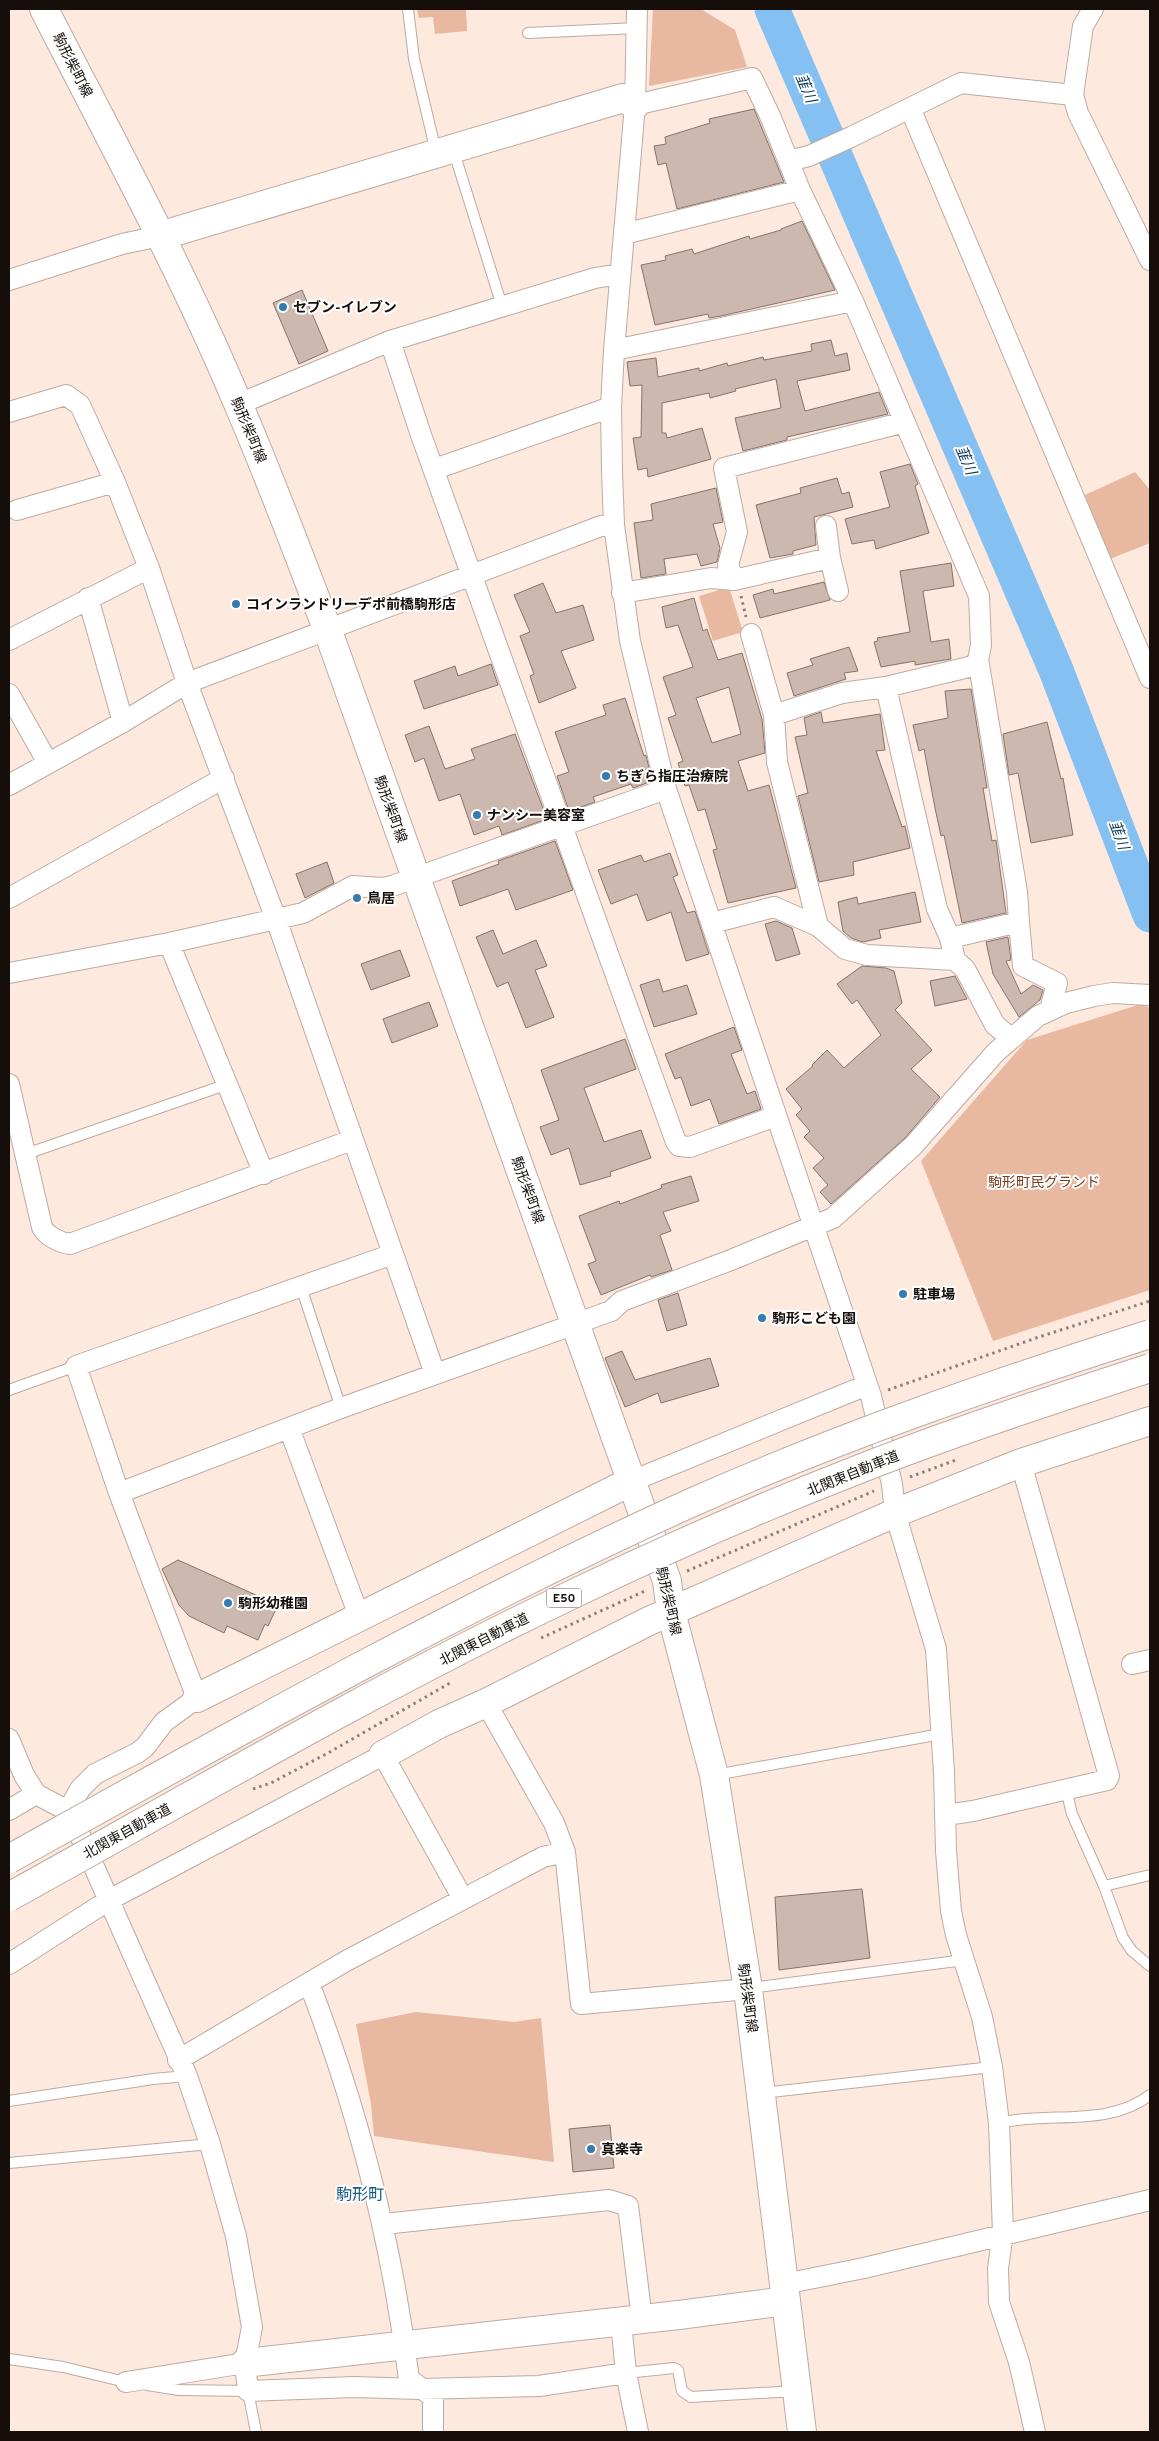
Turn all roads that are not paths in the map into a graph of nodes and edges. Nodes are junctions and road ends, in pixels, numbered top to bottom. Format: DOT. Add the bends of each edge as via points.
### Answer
graph roads {
  1 [pos="44,9"];
  2 [pos="408,9"];
  3 [pos="1093,9"];
  4 [pos="637,18"];
  5 [pos="1079,18"];
  6 [pos="528,33"];
  7 [pos="1073,95"];
  8 [pos="635,105"];
  9 [pos="910,108"];
  10 [pos="444,150"];
  11 [pos="788,162"];
  12 [pos="800,190"];
  13 [pos="624,234"];
  14 [pos="160,236"];
  15 [pos="1150,260"];
  16 [pos="620,274"];
  17 [pos="9,280"];
  18 [pos="853,301"];
  19 [pos="502,306"];
  20 [pos="390,341"];
  21 [pos="614,350"];
  22 [pos="239,404"];
  23 [pos="611,407"];
  24 [pos="9,412"];
  25 [pos="905,422"];
  26 [pos="435,469"];
  27 [pos="115,482"];
  28 [pos="17,510"];
  29 [pos="614,525"];
  30 [pos="826,526"];
  31 [pos="830,558"];
  32 [pos="149,568"];
  33 [pos="474,575"];
  34 [pos="734,580"];
  35 [pos="838,591"];
  36 [pos="622,593"];
  37 [pos="88,598"];
  38 [pos="328,631"];
  39 [pos="751,634"];
  40 [pos="9,640"];
  41 [pos="978,659"];
  42 [pos="1150,678"];
  43 [pos="187,683"];
  44 [pos="886,687"];
  45 [pos="9,694"];
  46 [pos="774,714"];
  47 [pos="123,722"];
  48 [pos="48,763"];
  49 [pos="224,778"];
  50 [pos="9,785"];
  51 [pos="666,789"];
  52 [pos="562,826"];
  53 [pos="416,877"];
  54 [pos="9,898"];
  55 [pos="276,919"];
  56 [pos="1019,922"];
  57 [pos="712,923"];
  58 [pos="818,926"];
  59 [pos="950,938"];
  60 [pos="169,943"];
  61 [pos="955,960"];
  62 [pos="9,972"];
  63 [pos="1150,994"];
  64 [pos="1050,1010"];
  65 [pos="1011,1038"];
  66 [pos="9,1084"];
  67 [pos="228,1084"];
  68 [pos="776,1116"];
  69 [pos="352,1140"];
  70 [pos="26,1154"];
  71 [pos="264,1174"];
  72 [pos="814,1226"];
  73 [pos="393,1254"];
  74 [pos="301,1287"];
  75 [pos="576,1322"];
  76 [pos="1150,1334"];
  77 [pos="76,1366"];
  78 [pos="1150,1368"];
  79 [pos="435,1374"];
  80 [pos="9,1390"];
  81 [pos="869,1390"];
  82 [pos="341,1408"];
  83 [pos="1150,1421"];
  84 [pos="289,1428"];
  85 [pos="1021,1463"];
  86 [pos="632,1481"];
  87 [pos="119,1493"];
  88 [pos="895,1513"];
  89 [pos="671,1612"];
  90 [pos="359,1616"];
  91 [pos="197,1698"];
  92 [pos="486,1703"];
  93 [pos="940,1734"];
  94 [pos="9,1738"];
  95 [pos="383,1755"];
  96 [pos="714,1775"];
  97 [pos="1066,1789"];
  98 [pos="36,1794"];
  99 [pos="9,1810"];
  100 [pos="68,1811"];
  101 [pos="946,1815"];
  102 [pos="565,1852"];
  103 [pos="9,1859"];
  104 [pos="1150,1875"];
  105 [pos="1104,1886"];
  106 [pos="9,1897"];
  107 [pos="463,1899"];
  108 [pos="109,1900"];
  109 [pos="964,1960"];
  110 [pos="9,1964"];
  111 [pos="1150,1966"];
  112 [pos="309,1982"];
  113 [pos="748,1989"];
  114 [pos="992,2067"];
  115 [pos="182,2068"];
  116 [pos="761,2093"];
  117 [pos="1150,2095"];
  118 [pos="9,2102"];
  119 [pos="999,2123"];
  120 [pos="210,2144"];
  121 [pos="9,2163"];
  122 [pos="1150,2200"];
  123 [pos="384,2224"];
  124 [pos="1003,2234"];
  125 [pos="785,2292"];
  126 [pos="632,2321"];
  127 [pos="405,2346"];
  128 [pos="9,2358"];
  129 [pos="245,2363"];
  130 [pos="626,2373"];
  131 [pos="126,2382"];
  132 [pos="420,2388"];
  133 [pos="248,2390"];
  134 [pos="796,2390"];
  135 [pos="256,2432"];
  136 [pos="433,2432"];
  137 [pos="638,2432"];
  138 [pos="802,2432"];
  139 [pos="1034,2432"];
  1 -- 14 [label="main road, 駒形柴町線"];
  2 -- 10 [label="lane" via="414,59"];
  3 -- 5 [label="street"];
  4 -- 6 [label="lane"];
  4 -- 8 [label="street"];
  5 -- 7 [label="street"];
  7 -- 9 [label="street" via="961,83"];
  7 -- 15 [label="street" via="1078,113"];
  8 -- 10 [label="main road" via="623,98"];
  8 -- 11 [label="street" via="752,78"];
  8 -- 13 [label="street"];
  9 -- 11 [label="street" via="809,156"];
  9 -- 42 [label="street"];
  10 -- 14 [label="main road"];
  10 -- 19 [label="lane"];
  11 -- 12 [label="street"];
  12 -- 13 [label="street"];
  12 -- 18 [label="street"];
  13 -- 16 [label="street"];
  14 -- 17 [label="street" via="122,244"];
  14 -- 22 [label="main road, 駒形柴町線"];
  16 -- 19 [label="street" via="595,278"];
  16 -- 21 [label="street"];
  18 -- 21 [label="street"];
  18 -- 25 [label="street"];
  19 -- 20 [label="street"];
  20 -- 22 [label="street"];
  20 -- 26 [label="street"];
  21 -- 23 [label="street"];
  22 -- 38 [label="main road, 駒形柴町線"];
  23 -- 26 [label="street"];
  23 -- 29 [label="street"];
  24 -- 27 [label="street" via="66,394 80,405"];
  25 -- 34 [label="street" via="724,468 737,532 728,565"];
  25 -- 41 [label="street" via="979,596 981,645"];
  26 -- 33 [label="street"];
  27 -- 28 [label="street"];
  27 -- 32 [label="street"];
  29 -- 33 [label="street" via="601,526"];
  29 -- 36 [label="street"];
  30 -- 31 [label="street"];
  31 -- 34 [label="street"];
  31 -- 35 [label="street"];
  32 -- 37 [label="street"];
  32 -- 43 [label="street"];
  33 -- 38 [label="street"];
  33 -- 52 [label="street"];
  34 -- 36 [label="street" via="711,578"];
  36 -- 51 [label="street" via="640,687"];
  37 -- 40 [label="street"];
  37 -- 47 [label="street"];
  38 -- 43 [label="street"];
  38 -- 53 [label="main road, 駒形柴町線"];
  39 -- 46 [label="street"];
  41 -- 44 [label="street" via="978,665"];
  41 -- 56 [label="street" via="1017,892"];
  43 -- 47 [label="street"];
  43 -- 49 [label="street"];
  44 -- 46 [label="street" via="842,693"];
  44 -- 59 [label="street" via="937,909"];
  45 -- 48 [label="street"];
  46 -- 58 [label="street" via="777,762"];
  47 -- 48 [label="street"];
  48 -- 50 [label="street"];
  49 -- 54 [label="street"];
  49 -- 55 [label="street"];
  51 -- 52 [label="street"];
  51 -- 57 [label="street"];
  52 -- 53 [label="street"];
  52 -- 68 [label="street" via="676,1142 679,1146 690,1147"];
  53 -- 55 [label="street" via="382,888 353,886 310,910"];
  53 -- 75 [label="main road, 駒形柴町線"];
  55 -- 60 [label="street"];
  55 -- 69 [label="street"];
  56 -- 59 [label="street"];
  56 -- 64 [label="street" via="1023,966 1057,983"];
  57 -- 58 [label="street" via="774,907"];
  57 -- 68 [label="street"];
  58 -- 61 [label="street" via="845,949 867,956"];
  59 -- 61 [label="street"];
  60 -- 62 [label="street"];
  60 -- 67 [label="street"];
  61 -- 65 [label="street" via="965,969 995,1025"];
  63 -- 64 [label="street" via="1094,996"];
  64 -- 65 [label="street"];
  65 -- 72 [label="street" via="913,1146 848,1206 833,1218"];
  66 -- 70 [label="street"];
  67 -- 70 [label="lane"];
  67 -- 71 [label="street"];
  68 -- 72 [label="street"];
  69 -- 71 [label="street"];
  69 -- 73 [label="street"];
  70 -- 71 [label="street" via="44,1232 70,1244"];
  72 -- 75 [label="street" via="622,1301 611,1311"];
  72 -- 81 [label="street"];
  73 -- 74 [label="street"];
  73 -- 79 [label="street"];
  74 -- 77 [label="street"];
  74 -- 82 [label="lane"];
  75 -- 79 [label="street"];
  75 -- 86 [label="main road, 駒形柴町線"];
  76 -- 103 [label="main road, E50, bridge" via="1013,1377 850,1436 694,1502 546,1571 387,1651"];
  77 -- 80 [label="lane"];
  77 -- 87 [label="street"];
  78 -- 106 [label="main road, 北関東自動車道 / E50, bridge" via="1020,1410 856,1470 566,1597 404,1680"];
  79 -- 82 [label="street"];
  81 -- 86 [label="street"];
  81 -- 88 [label="street" via="892,1484"];
  82 -- 84 [label="street"];
  83 -- 85 [label="main road"];
  84 -- 87 [label="street"];
  84 -- 90 [label="street"];
  85 -- 88 [label="main road"];
  85 -- 97 [label="street" via="1109,1776 1107,1780"];
  86 -- 89 [label="main road, 駒形柴町線" via="667,1581"];
  86 -- 90 [label="main road"];
  87 -- 91 [label="street"];
  88 -- 89 [label="main road"];
  88 -- 93 [label="street" via="936,1649"];
  89 -- 92 [label="main road"];
  89 -- 96 [label="main road, 駒形柴町線"];
  90 -- 91 [label="main road"];
  91 -- 100 [label="street" via="164,1722 137,1753 95,1774 80,1789"];
  92 -- 95 [label="main road"];
  92 -- 102 [label="street" via="554,1823"];
  93 -- 96 [label="lane"];
  93 -- 101 [label="street"];
  94 -- 98 [label="street"];
  95 -- 107 [label="street"];
  95 -- 108 [label="street"];
  96 -- 113 [label="main road, 駒形柴町線"];
  97 -- 101 [label="street"];
  97 -- 105 [label="lane" via="1072,1814"];
  98 -- 99 [label="street"];
  98 -- 100 [label="street"];
  100 -- 108 [label="street"];
  101 -- 109 [label="street" via="951,1911"];
  102 -- 107 [label="street" via="543,1856"];
  102 -- 113 [label="street" via="581,2004"];
  104 -- 105 [label="lane"];
  105 -- 111 [label="lane" via="1123,1938 1132,1951"];
  107 -- 112 [label="street"];
  108 -- 110 [label="street"];
  108 -- 115 [label="street"];
  109 -- 113 [label="lane"];
  109 -- 114 [label="street" via="982,2018"];
  112 -- 115 [label="street"];
  112 -- 123 [label="street" via="328,2033"];
  113 -- 116 [label="main road, 駒形柴町線"];
  114 -- 116 [label="lane"];
  114 -- 119 [label="street"];
  115 -- 118 [label="lane" via="153,2079"];
  115 -- 120 [label="street"];
  116 -- 125 [label="main road, 駒形柴町線"];
  117 -- 119 [label="lane" via="1129,2109 1109,2113"];
  119 -- 124 [label="street"];
  120 -- 121 [label="lane"];
  120 -- 129 [label="street" via="236,2236 252,2327"];
  122 -- 124 [label="street"];
  123 -- 126 [label="street" via="609,2200 628,2206"];
  123 -- 127 [label="street"];
  124 -- 125 [label="street" via="864,2268"];
  124 -- 139 [label="street" via="998,2268 999,2302 1019,2362"];
  125 -- 126 [label="main road"];
  125 -- 134 [label="main road, 駒形柴町線"];
  126 -- 127 [label="main road"];
  126 -- 130 [label="street"];
  127 -- 129 [label="main road"];
  127 -- 132 [label="street" via="409,2379"];
  128 -- 131 [label="lane"];
  129 -- 131 [label="street"];
  129 -- 133 [label="street"];
  130 -- 132 [label="street" via="539,2386"];
  130 -- 134 [label="lane" via="674,2368 678,2370 682,2391 691,2397"];
  130 -- 137 [label="street"];
  131 -- 133 [label="lane" via="179,2390"];
  132 -- 133 [label="street"];
  132 -- 136 [label="street" via="433,2397"];
  133 -- 135 [label="lane"];
  134 -- 138 [label="main road, 駒形柴町線"];
}
